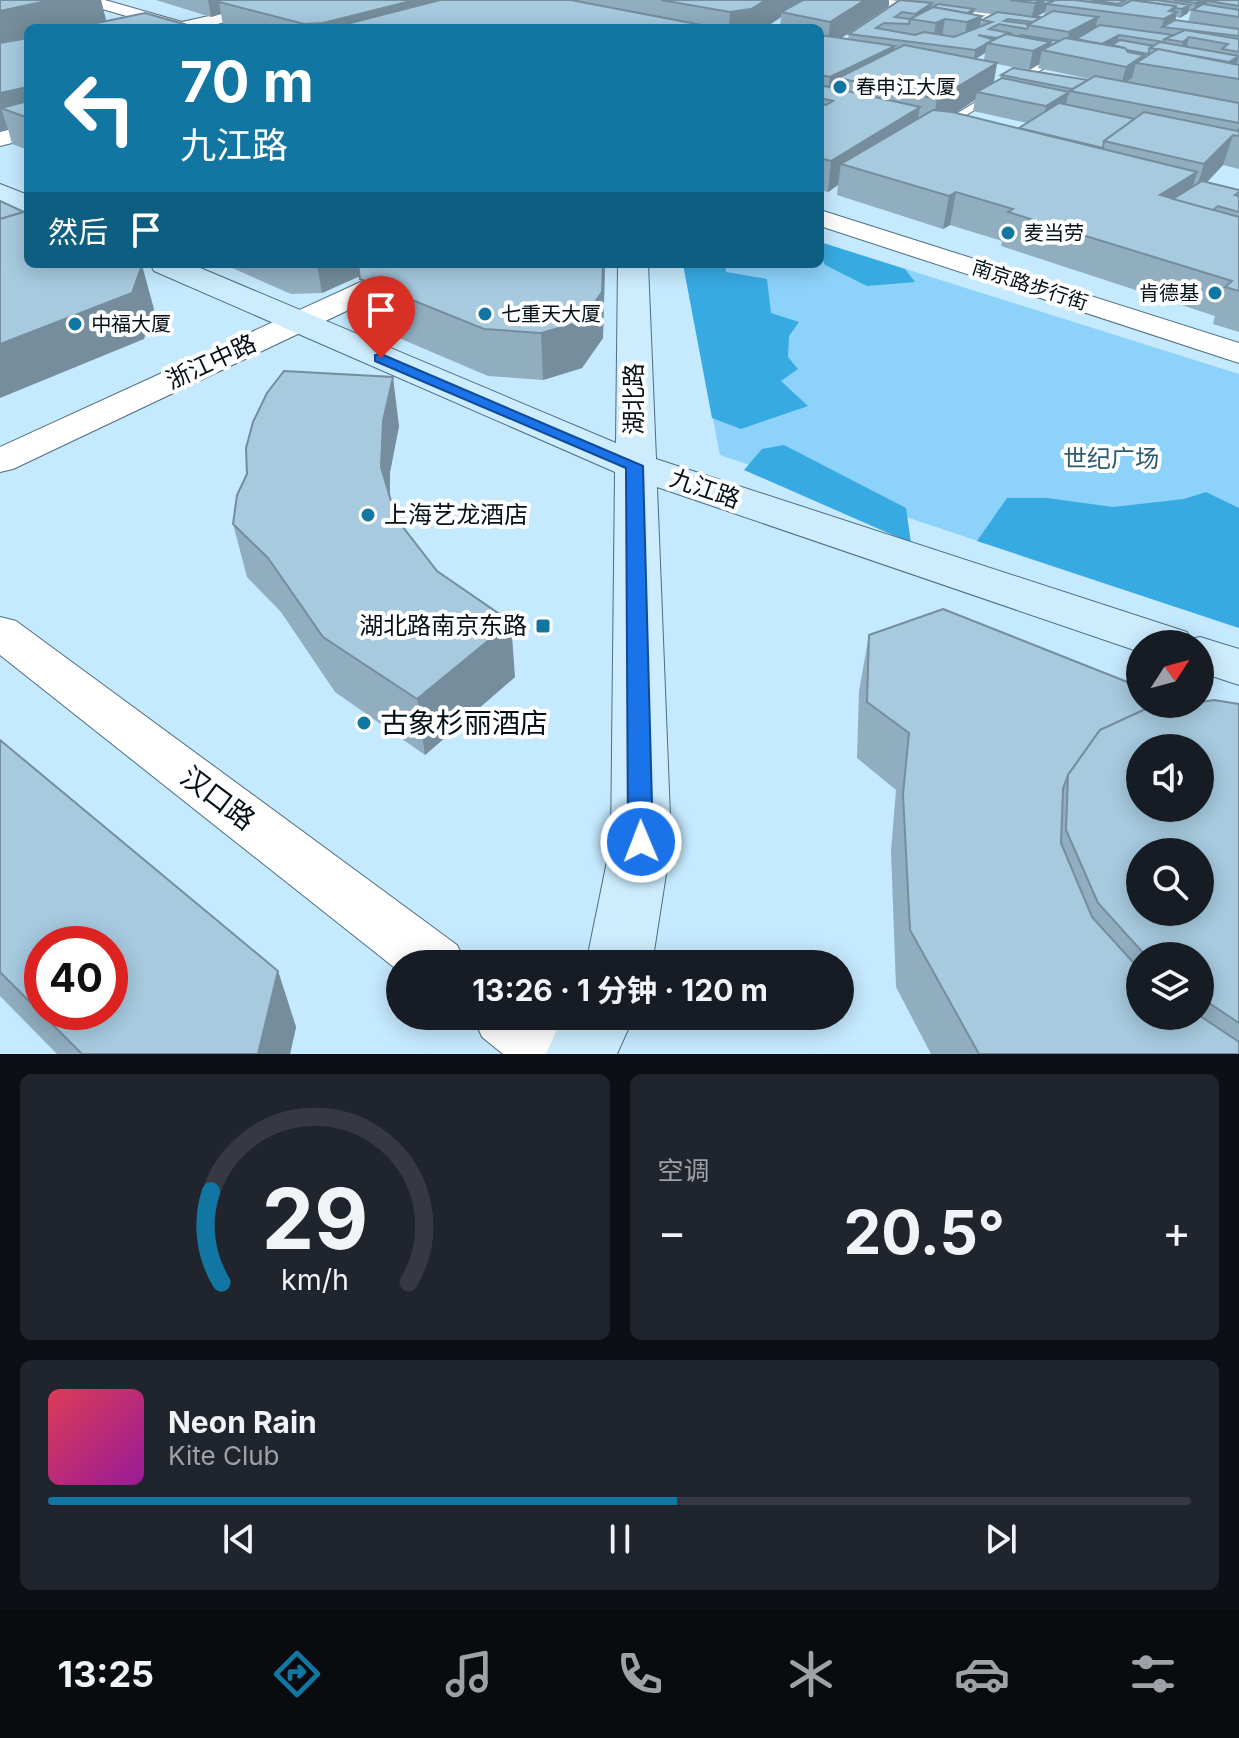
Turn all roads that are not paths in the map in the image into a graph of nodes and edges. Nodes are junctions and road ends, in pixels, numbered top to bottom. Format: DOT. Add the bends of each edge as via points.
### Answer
graph roads {
  1 [pos="88,0"];
  2 [pos="303,0"];
  3 [pos="874,0"];
  4 [pos="1048,21"];
  5 [pos="168,24"];
  6 [pos="197,24"];
  7 [pos="1077,45"];
  8 [pos="986,75"];
  9 [pos="1015,80"];
  10 [pos="1046,85"];
  11 [pos="24,133"];
  12 [pos="944,137"];
  13 [pos="0,139"];
  14 [pos="0,192"];
  15 [pos="24,203"];
  16 [pos="824,219"];
  17 [pos="174,268"];
  18 [pos="414,268"];
  19 [pos="633,268"];
  20 [pos="296,322"];
  21 [pos="1239,353"];
  22 [pos="0,461"];
  23 [pos="635,466"];
  24 [pos="1127,630"];
  25 [pos="0,632"];
  26 [pos="1214,659"];
  27 [pos="1239,667"];
  28 [pos="418,950"];
  29 [pos="622,950"];
  30 [pos="522,1030"];
  31 [pos="593,1030"];
  32 [pos="553,1054"];
  33 [pos="581,1054"];
  1 -- 5 [label="street"];
  2 -- 6 [label="street"];
  3 -- 4 [label="street"];
  7 -- 9 [label="lane"];
  8 -- 9 [label="street"];
  9 -- 10 [label="street"];
  9 -- 12 [label="lane" via="929,133"];
  11 -- 13 [label="street"];
  14 -- 15 [label="main road"];
  16 -- 21 [label="street, 南京路步行街"];
  17 -- 20 [label="main road, 九江路"];
  18 -- 20 [label="street, 浙江中路"];
  19 -- 23 [label="main road, 湖北路"];
  20 -- 22 [label="street, 浙江中路"];
  20 -- 23 [label="main road, 九江路"];
  23 -- 24 [label="main road, 九江路"];
  23 -- 29 [label="main road, 湖北路" via="641,842"];
  25 -- 28 [label="street, 汉口路"];
  26 -- 27 [label="main road"];
  30 -- 32 [label="street"];
  31 -- 33 [label="main road"];
}
